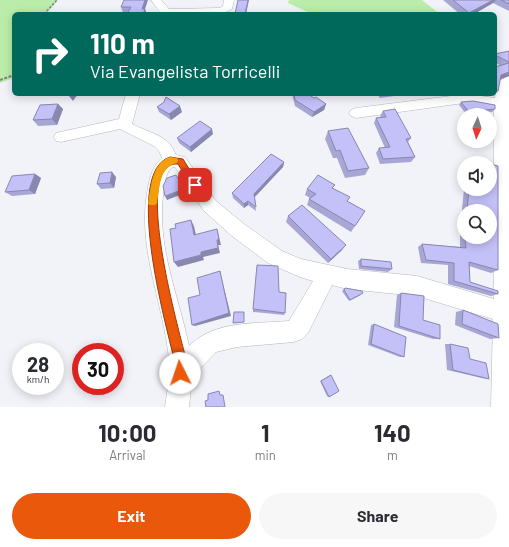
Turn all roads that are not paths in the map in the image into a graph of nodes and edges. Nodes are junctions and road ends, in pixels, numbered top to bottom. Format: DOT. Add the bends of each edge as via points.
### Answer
graph roads {
  1 [pos="156,0"];
  2 [pos="230,0"];
  3 [pos="164,12"];
  4 [pos="194,12"];
  5 [pos="509,80"];
  6 [pos="132,96"];
  7 [pos="501,104"];
  8 [pos="356,113"];
  9 [pos="125,123"];
  10 [pos="61,137"];
  11 [pos="170,160"];
  12 [pos="327,274"];
  13 [pos="506,274"];
  14 [pos="504,312"];
  15 [pos="180,373"];
  16 [pos="177,407"];
  17 [pos="503,407"];
  1 -- 3 [label="street"];
  2 -- 4 [label="street" via="228,7 222,11"];
  5 -- 7 [label="street" via="502,85"];
  6 -- 9 [label="street"];
  7 -- 8 [label="street" via="471,98"];
  7 -- 13 [label="street"];
  9 -- 10 [label="street"];
  9 -- 11 [label="street" via="131,130 160,142 168,151"];
  11 -- 12 [label="street" via="180,161 210,206 238,230 275,256 300,268"];
  11 -- 15 [label="street" via="159,172 152,199 155,247 180,359"];
  12 -- 14 [label="street" via="347,279 417,286"];
  12 -- 15 [label="street" via="300,325 294,331 224,338 209,343"];
  13 -- 14 [label="street"];
  14 -- 17 [label="street"];
  15 -- 16 [label="street"];
}
